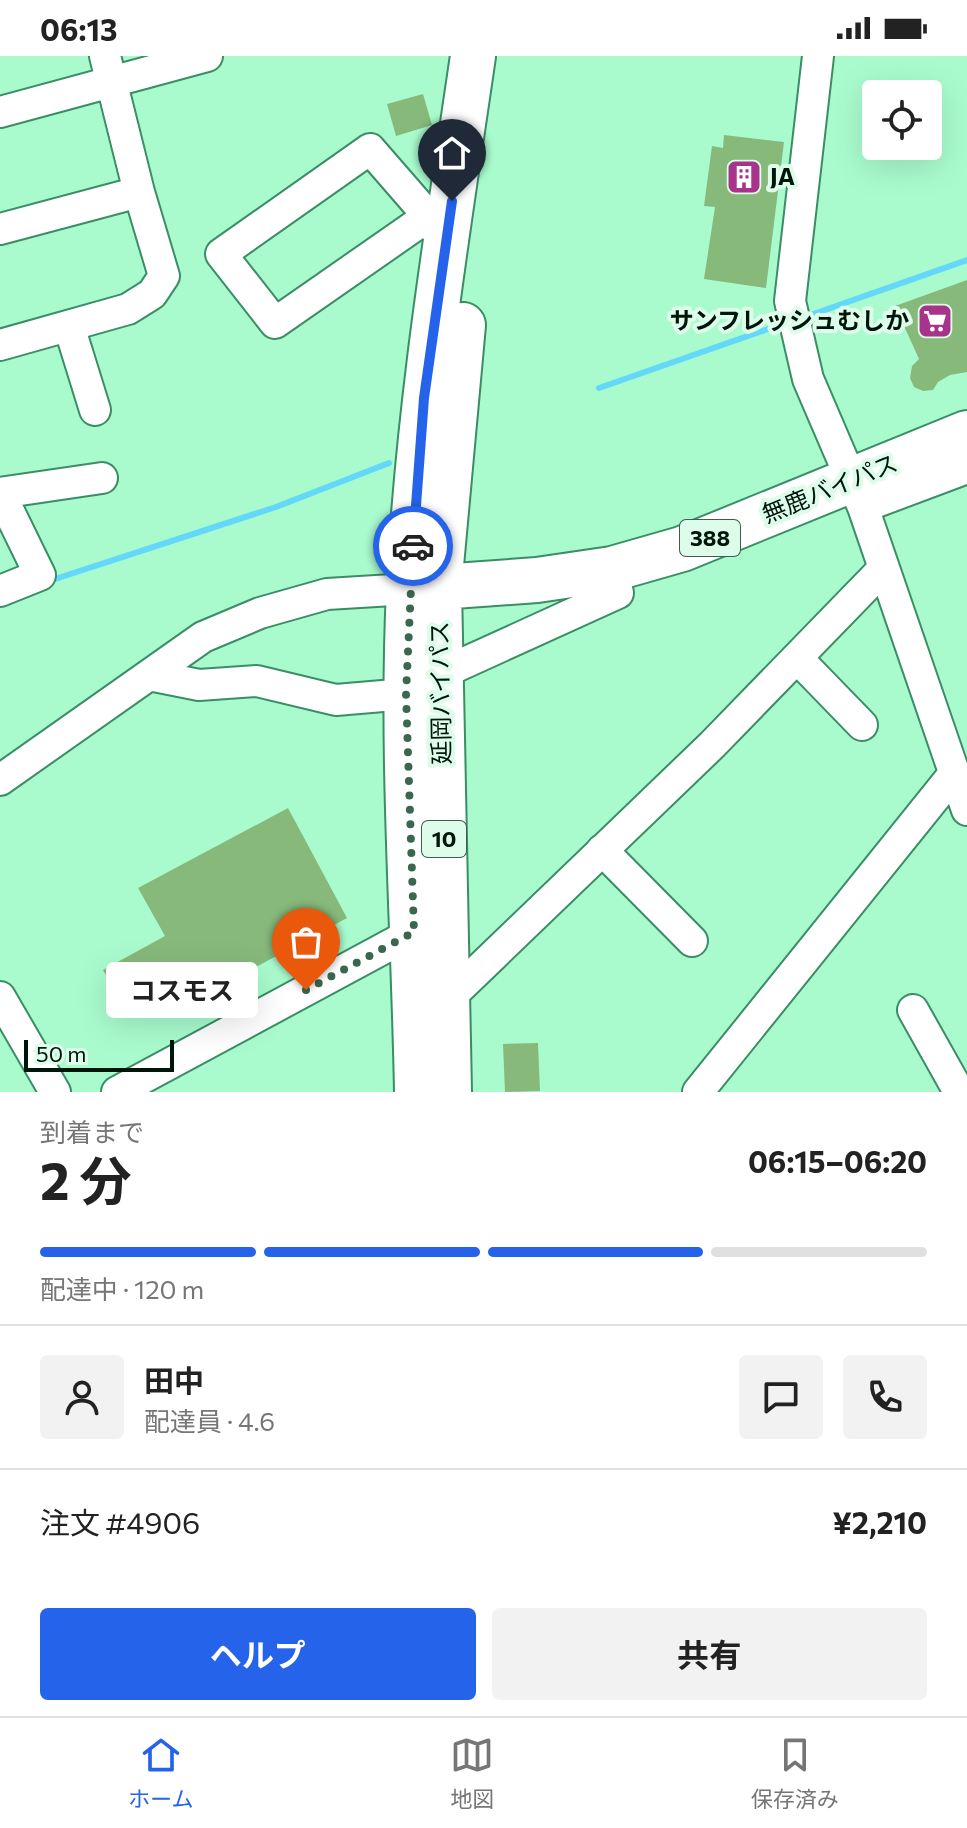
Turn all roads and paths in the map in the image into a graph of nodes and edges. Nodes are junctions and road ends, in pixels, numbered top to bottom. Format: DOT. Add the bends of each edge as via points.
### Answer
graph roads {
  1 [pos="207,56"];
  2 [pos="473,56"];
  3 [pos="494,56"];
  4 [pos="818,56"];
  5 [pos="109,69"];
  6 [pos="0,112"];
  7 [pos="139,192"];
  8 [pos="434,226"];
  9 [pos="0,229"];
  10 [pos="69,326"];
  11 [pos="0,345"];
  12 [pos="95,410"];
  13 [pos="967,433"];
  14 [pos="967,468"];
  15 [pos="102,478"];
  16 [pos="0,493"];
  17 [pos="857,494"];
  18 [pos="884,568"];
  19 [pos="612,569"];
  20 [pos="424,588"];
  21 [pos="0,591"];
  22 [pos="797,658"];
  23 [pos="149,675"];
  24 [pos="423,684"];
  25 [pos="862,725"];
  26 [pos="953,775"];
  27 [pos="0,780"];
  28 [pos="967,810"];
  29 [pos="602,850"];
  30 [pos="414,932"];
  31 [pos="692,941"];
  32 [pos="0,997"];
  33 [pos="448,999"];
  34 [pos="913,1010"];
  35 [pos="55,1092"];
  36 [pos="117,1092"];
  37 [pos="417,1092"];
  38 [pos="449,1092"];
  39 [pos="698,1092"];
  40 [pos="959,1092"];
  1 -- 5 [label="street"];
  2 -- 8 [label="highway, 延岡バイパス / 10"];
  3 -- 20 [label="highway, 延岡バイパス / 10" via="461,345"];
  4 -- 17 [label="street" via="790,301 808,379"];
  5 -- 6 [label="street"];
  5 -- 7 [label="street"];
  7 -- 9 [label="street"];
  7 -- 10 [label="street" via="164,276 152,294 128,309"];
  8 -- 8 [label="street" via="370,149 221,254 275,323"];
  8 -- 20 [label="highway, 延岡バイパス / 10" via="424,398"];
  10 -- 11 [label="street"];
  10 -- 12 [label="street"];
  13 -- 17 [label="highway, 無鹿バイパス / 388"];
  14 -- 17 [label="street"];
  15 -- 16 [label="street"];
  16 -- 21 [label="street" via="40,575"];
  17 -- 18 [label="street"];
  17 -- 19 [label="highway, 無鹿バイパス / 388"];
  18 -- 22 [label="street"];
  18 -- 26 [label="street"];
  19 -- 20 [label="highway, 無鹿バイパス / 388"];
  19 -- 24 [label="street" via="618,593"];
  20 -- 23 [label="street" via="327,594 260,613 203,637"];
  20 -- 24 [label="highway, 延岡バイパス / 10"];
  22 -- 25 [label="street"];
  22 -- 29 [label="street"];
  23 -- 24 [label="street" via="199,685 257,681 336,700"];
  23 -- 27 [label="street"];
  24 -- 30 [label="highway, 延岡バイパス / 10"];
  24 -- 33 [label="highway, 延岡バイパス / 10"];
  26 -- 28 [label="street"];
  26 -- 39 [label="street"];
  29 -- 31 [label="street"];
  29 -- 33 [label="street"];
  30 -- 36 [label="street"];
  30 -- 37 [label="highway, 延岡バイパス / 10"];
  32 -- 35 [label="street"];
  33 -- 38 [label="highway, 延岡バイパス / 10"];
  34 -- 40 [label="street"];
}
